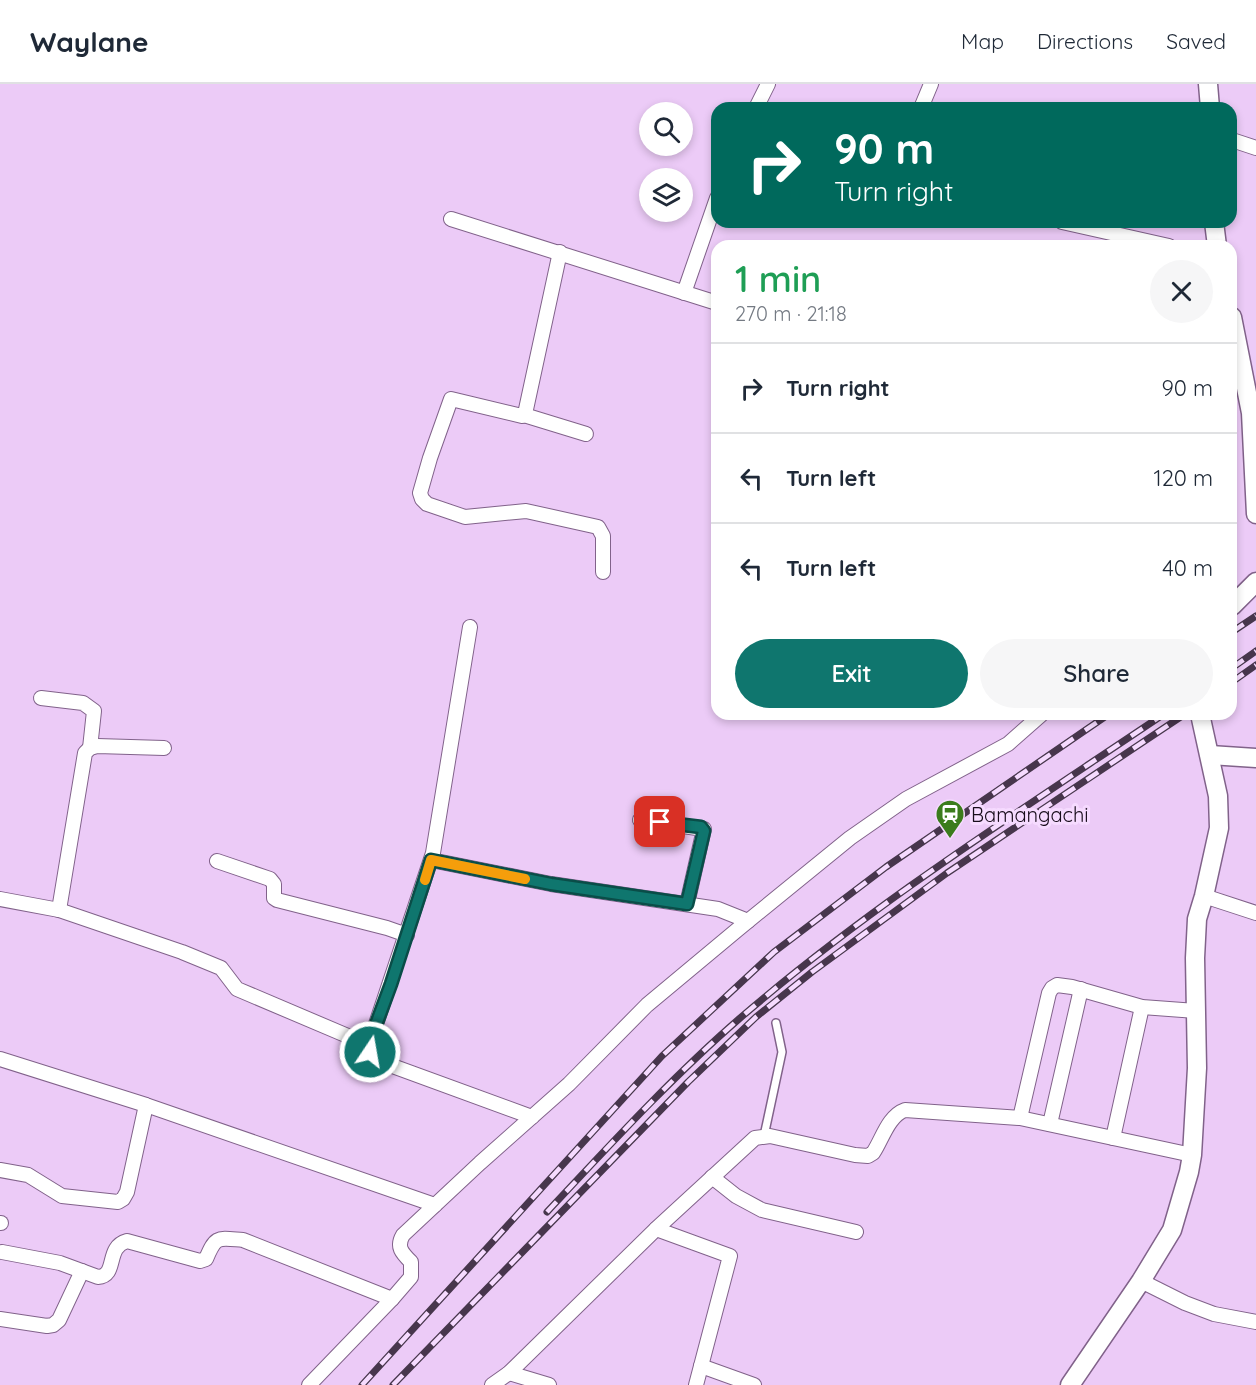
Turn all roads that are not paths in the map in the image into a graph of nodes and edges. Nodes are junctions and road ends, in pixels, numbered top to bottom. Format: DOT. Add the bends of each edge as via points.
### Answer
graph roads {
  1 [pos="768,84"];
  2 [pos="931,84"];
  3 [pos="1208,84"];
  4 [pos="759,102"];
  5 [pos="924,102"];
  6 [pos="1210,102"];
  7 [pos="1237,142"];
  8 [pos="1256,148"];
  9 [pos="711,215"];
  10 [pos="451,219"];
  11 [pos="1085,228"];
  12 [pos="1131,240"];
  13 [pos="560,252"];
  14 [pos="684,293"];
  15 [pos="711,301"];
  16 [pos="1237,367"];
  17 [pos="1239,387"];
  18 [pos="524,415"];
  19 [pos="1254,430"];
  20 [pos="586,434"];
  21 [pos="1256,514"];
  22 [pos="603,572"];
  23 [pos="1255,584"];
  24 [pos="1237,601"];
  25 [pos="470,627"];
  26 [pos="40,698"];
  27 [pos="1035,720"];
  28 [pos="1201,720"];
  29 [pos="90,748"];
  30 [pos="164,748"];
  31 [pos="1210,755"];
  32 [pos="1256,758"];
  33 [pos="640,820"];
  34 [pos="431,860"];
  35 [pos="217,861"];
  36 [pos="1204,896"];
  37 [pos="0,899"];
  38 [pos="687,904"];
  39 [pos="59,910"];
  40 [pos="1256,913"];
  41 [pos="748,921"];
  42 [pos="407,935"];
  43 [pos="1081,989"];
  44 [pos="1142,1007"];
  45 [pos="1196,1011"];
  46 [pos="776,1023"];
  47 [pos="369,1045"];
  48 [pos="0,1059"];
  49 [pos="146,1105"];
  50 [pos="532,1117"];
  51 [pos="1020,1118"];
  52 [pos="1050,1125"];
  53 [pos="764,1136"];
  54 [pos="1113,1137"];
  55 [pos="1192,1155"];
  56 [pos="0,1170"];
  57 [pos="712,1177"];
  58 [pos="435,1205"];
  59 [pos="656,1229"];
  60 [pos="856,1232"];
  61 [pos="2,1252"];
  62 [pos="82,1271"];
  63 [pos="1141,1281"];
  64 [pos="392,1299"];
  65 [pos="0,1319"];
  66 [pos="1256,1322"];
  67 [pos="701,1366"];
  68 [pos="509,1373"];
  69 [pos="309,1385"];
  70 [pos="492,1385"];
  71 [pos="549,1385"];
  72 [pos="696,1385"];
  73 [pos="754,1385"];
  74 [pos="1070,1385"];
  1 -- 4 [label="street"];
  2 -- 5 [label="street"];
  3 -- 6 [label="street"];
  7 -- 8 [label="street"];
  9 -- 14 [label="street"];
  10 -- 13 [label="street"];
  11 -- 12 [label="street"];
  13 -- 14 [label="street"];
  13 -- 18 [label="street"];
  14 -- 15 [label="street"];
  16 -- 17 [label="street"];
  17 -- 19 [label="street"];
  18 -- 20 [label="street"];
  18 -- 22 [label="street" via="451,399 429,458 422,499 465,517 526,511 598,526 603,536"];
  19 -- 21 [label="street"];
  23 -- 24 [label="street"];
  25 -- 34 [label="street"];
  26 -- 29 [label="street" via="83,703 94,711"];
  27 -- 41 [label="street" via="1008,744 906,799 850,838"];
  28 -- 31 [label="street"];
  29 -- 30 [label="street"];
  29 -- 39 [label="street" via="85,753"];
  31 -- 32 [label="street"];
  31 -- 36 [label="street" via="1219,828"];
  33 -- 38 [label="street" via="704,829"];
  34 -- 38 [label="street" via="551,884"];
  34 -- 42 [label="street"];
  35 -- 42 [label="street" via="270,879 274,898 278,900"];
  36 -- 40 [label="street"];
  36 -- 45 [label="street" via="1197,919"];
  37 -- 39 [label="street"];
  38 -- 41 [label="street" via="718,909"];
  39 -- 47 [label="street" via="218,966 237,988"];
  41 -- 50 [label="street" via="647,1005"];
  42 -- 47 [label="street"];
  43 -- 44 [label="street"];
  43 -- 51 [label="street" via="1057,986 1049,993"];
  43 -- 52 [label="street"];
  44 -- 45 [label="street"];
  44 -- 54 [label="street"];
  45 -- 55 [label="street"];
  46 -- 53 [label="lane" via="782,1053"];
  47 -- 50 [label="street" via="376,1060"];
  48 -- 49 [label="street"];
  49 -- 56 [label="street" via="127,1192 118,1202 62,1196 28,1175"];
  49 -- 58 [label="street"];
  50 -- 58 [label="street"];
  51 -- 52 [label="street"];
  51 -- 53 [label="street" via="904,1110 893,1118 868,1156"];
  52 -- 54 [label="street"];
  53 -- 57 [label="street" via="755,1138"];
  54 -- 55 [label="street"];
  55 -- 63 [label="street" via="1172,1230"];
  57 -- 59 [label="street"];
  57 -- 60 [label="street" via="762,1210"];
  58 -- 64 [label="street" via="400,1240 402,1254 411,1262 411,1277"];
  59 -- 67 [label="street" via="730,1256"];
  59 -- 68 [label="street"];
  61 -- 62 [label="street"];
  62 -- 64 [label="street" via="104,1276 115,1248 127,1241 200,1262 217,1240 243,1240"];
  62 -- 65 [label="street" via="53,1325"];
  63 -- 66 [label="street" via="1214,1314"];
  63 -- 74 [label="street"];
  64 -- 69 [label="street"];
  67 -- 72 [label="street"];
  67 -- 73 [label="street"];
  68 -- 70 [label="street"];
  68 -- 71 [label="street"];
}
